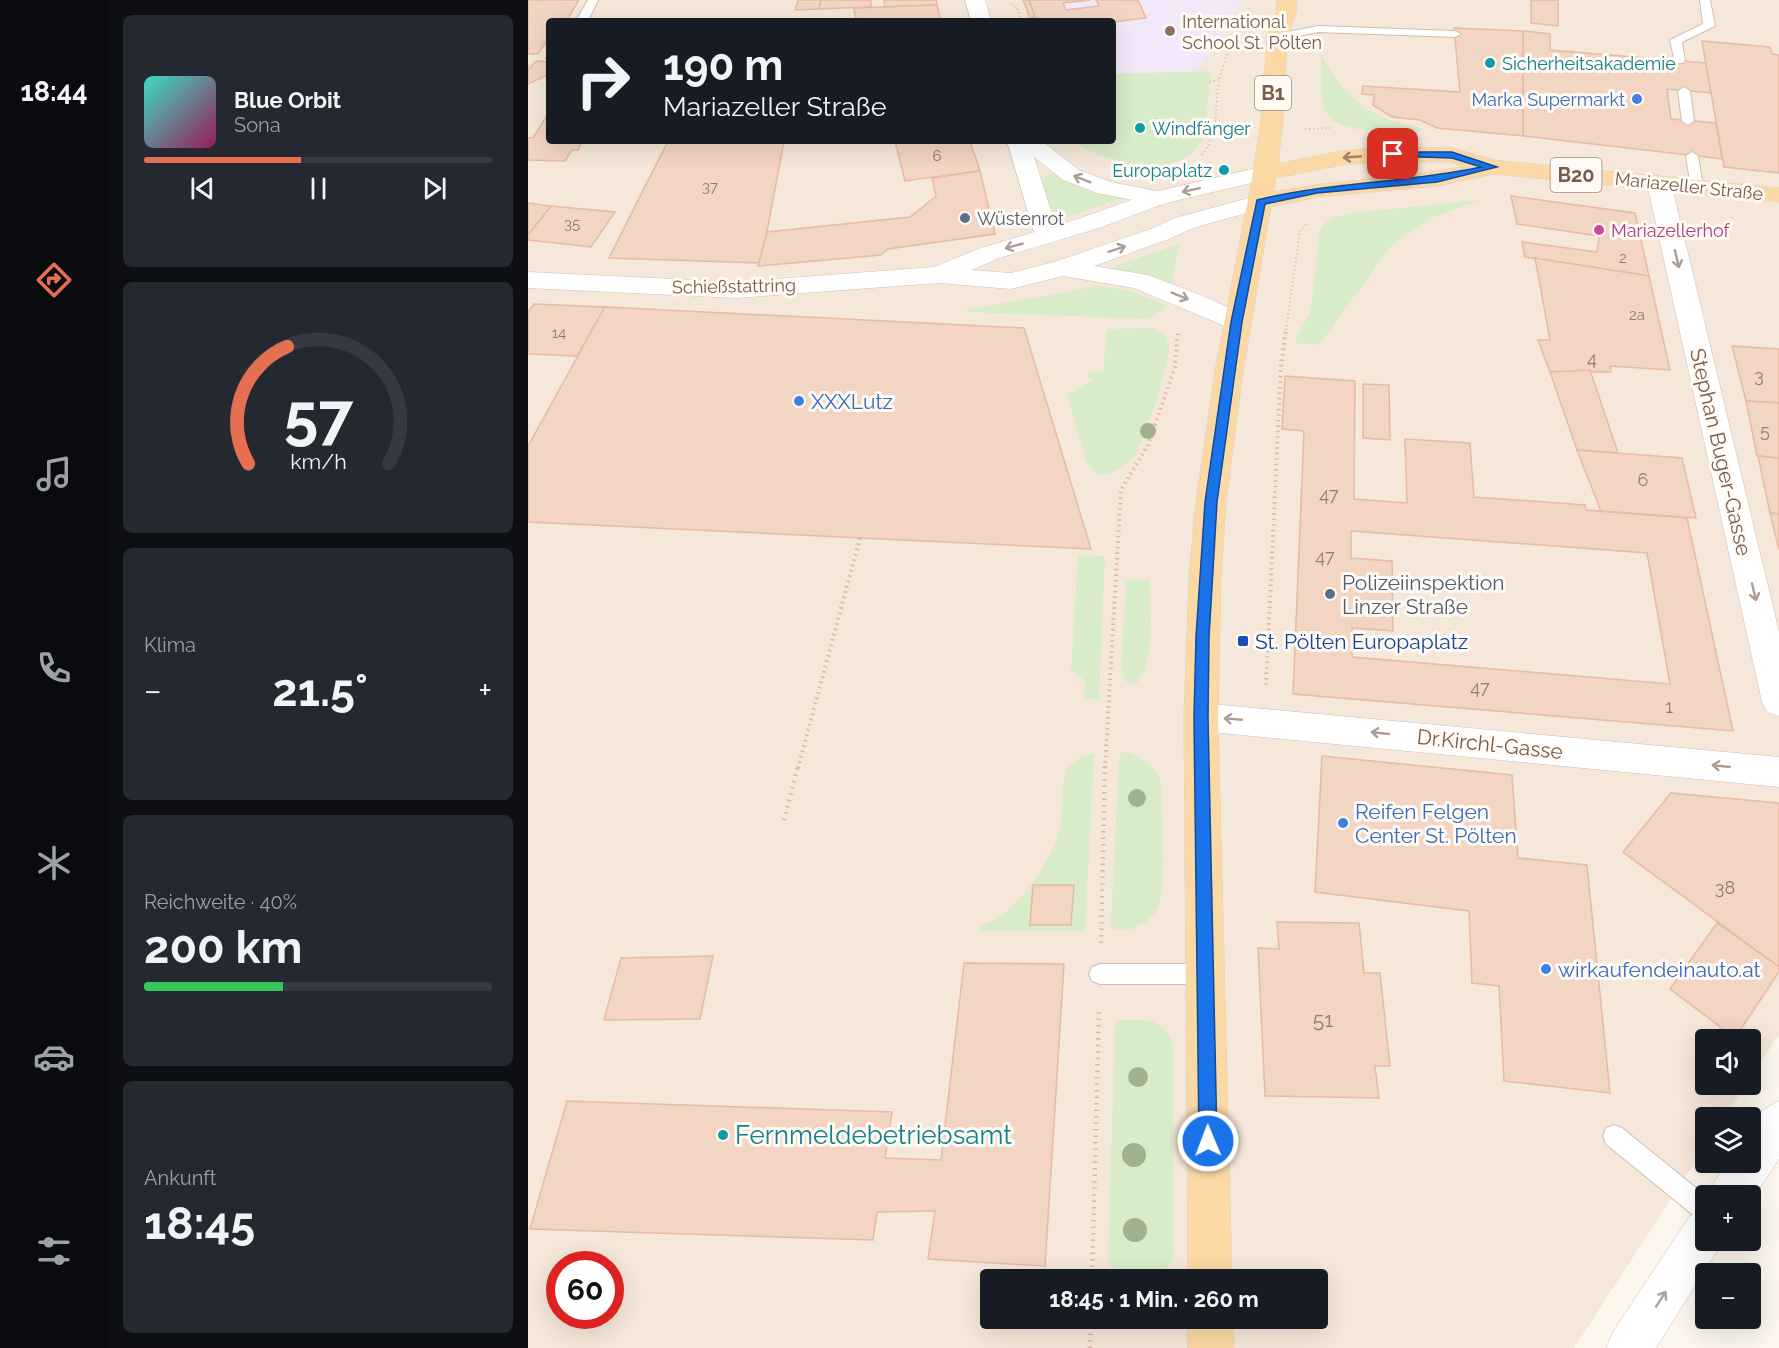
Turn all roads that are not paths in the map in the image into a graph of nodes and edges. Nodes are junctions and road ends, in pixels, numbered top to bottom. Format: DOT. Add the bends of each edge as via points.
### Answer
graph roads {
  1 [pos="594,0"];
  2 [pos="975,0"];
  3 [pos="1287,0"];
  4 [pos="1705,0"];
  5 [pos="584,18"];
  6 [pos="980,18"];
  7 [pos="1455,34"];
  8 [pos="1277,37"];
  9 [pos="1679,61"];
  10 [pos="1683,91"];
  11 [pos="1688,121"];
  12 [pos="1019,144"];
  13 [pos="1032,144"];
  14 [pos="1692,156"];
  15 [pos="1492,167"];
  16 [pos="1265,173"];
  17 [pos="1698,187"];
  18 [pos="1661,193"];
  19 [pos="1779,195"];
  20 [pos="1158,198"];
  21 [pos="1260,202"];
  22 [pos="1047,236"];
  23 [pos="1062,268"];
  24 [pos="939,275"];
  25 [pos="528,280"];
  26 [pos="1237,322"];
  27 [pos="1779,702"];
  28 [pos="1201,717"];
  29 [pos="1779,772"];
  30 [pos="1100,974"];
  31 [pos="1205,974"];
  32 [pos="1779,1122"];
  33 [pos="1614,1136"];
  34 [pos="1737,1185"];
  35 [pos="1695,1202"];
  36 [pos="1695,1249"];
  37 [pos="1210,1269"];
  38 [pos="1210,1329"];
  39 [pos="1211,1348"];
  40 [pos="1629,1348"];
  1 -- 5 [label="lane"];
  2 -- 6 [label="street"];
  3 -- 8 [label="main road, B1"];
  4 -- 9 [label="lane" via="1709,26 1676,40"];
  7 -- 8 [label="lane" via="1318,29"];
  8 -- 16 [label="main road, B1"];
  10 -- 11 [label="lane"];
  12 -- 22 [label="street"];
  20 -- 13 [label="street, one-way" via="1105,188 1071,175"];
  14 -- 17 [label="lane"];
  15 -- 16 [label="main road, Mariazeller Straße / B20, one-way" via="1452,155 1393,154 1341,158"];
  15 -- 18 [label="main road, Mariazeller Straße / B20"];
  15 -- 21 [label="main road, Mariazeller Straße / B20" via="1437,179 1317,190"];
  16 -- 20 [label="street, Schießstattring, one-way"];
  16 -- 21 [label="main road, B1"];
  17 -- 18 [label="main road, Mariazeller Straße / B20"];
  17 -- 19 [label="main road, Mariazeller Straße / B20"];
  18 -- 27 [label="street, Stephan Buger-Gasse, one-way"];
  20 -- 22 [label="street, Schießstattring"];
  23 -- 21 [label="street, Schießstattring, one-way" via="1184,223"];
  21 -- 26 [label="main road, B1"];
  22 -- 24 [label="street, Schießstattring, one-way" via="990,253"];
  23 -- 24 [label="street, Schießstattring" via="1011,280"];
  23 -- 26 [label="street, one-way" via="1139,281"];
  24 -- 25 [label="street, Schießstattring" via="736,290"];
  26 -- 28 [label="main road, B1" via="1211,502"];
  29 -- 28 [label="street, Dr.Kirchl-Gasse, one-way"];
  28 -- 31 [label="main road, B1"];
  30 -- 31 [label="lane"];
  31 -- 37 [label="main road, B1"];
  32 -- 34 [label="street"];
  33 -- 35 [label="lane"];
  40 -- 36 [label="street, one-way"];
  38 -- 39 [label="main road"];
}
